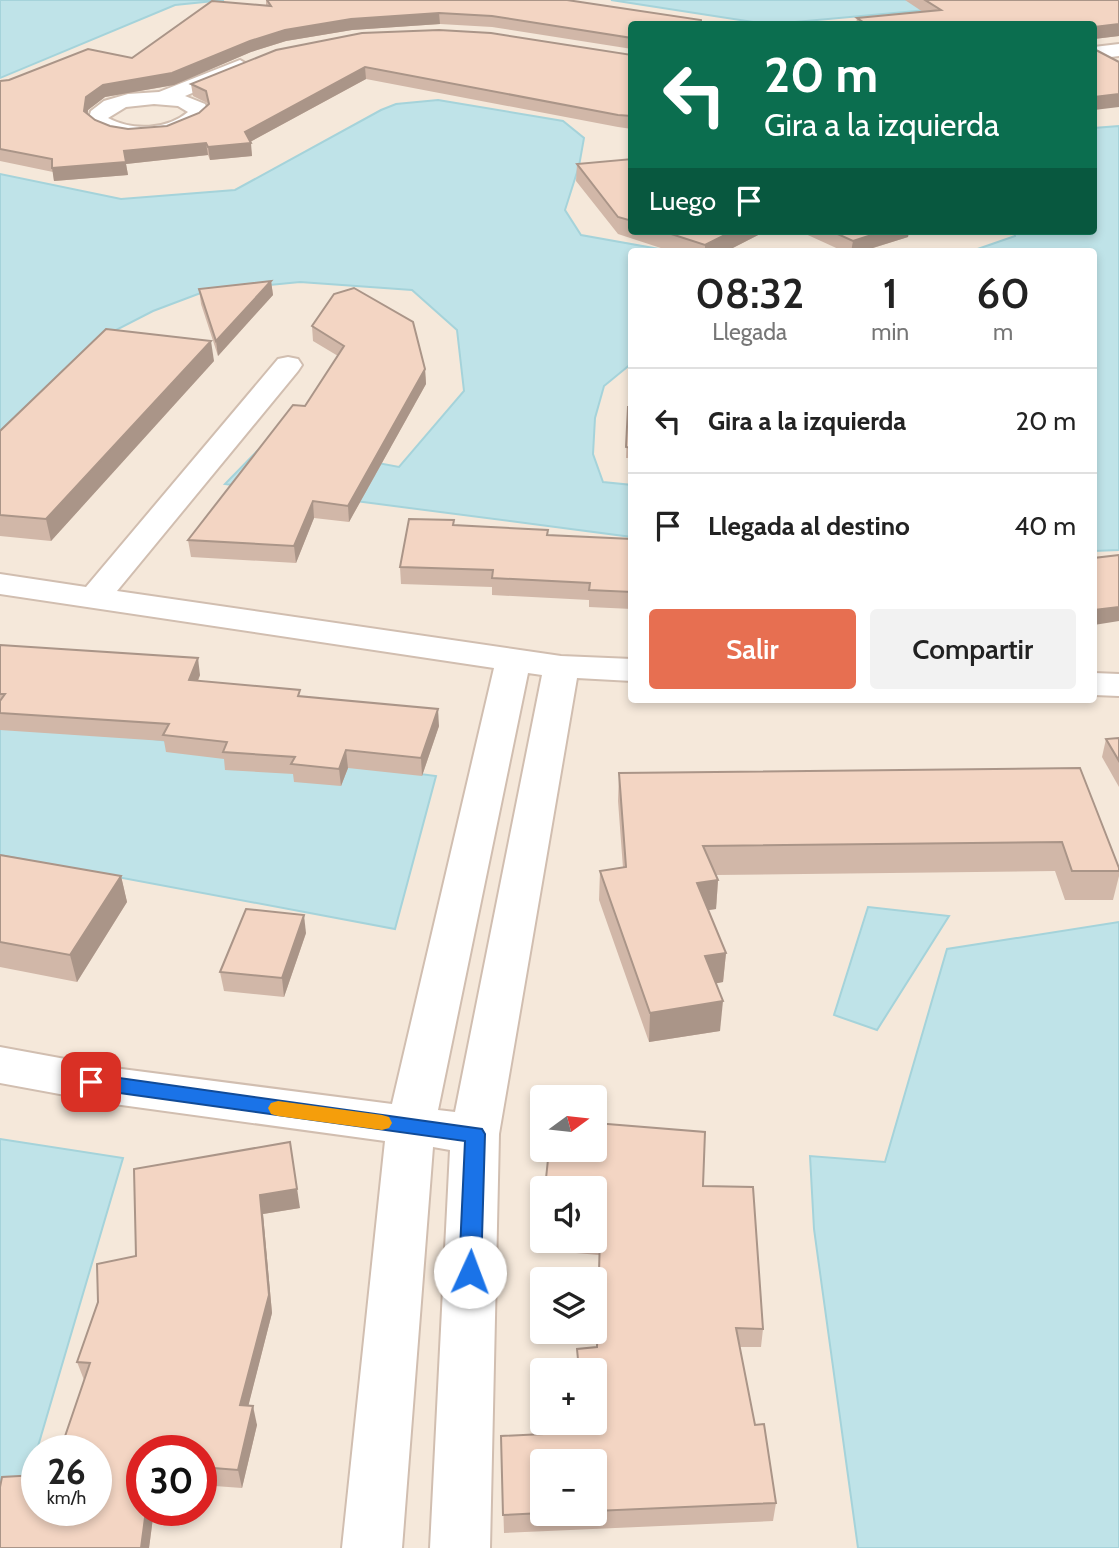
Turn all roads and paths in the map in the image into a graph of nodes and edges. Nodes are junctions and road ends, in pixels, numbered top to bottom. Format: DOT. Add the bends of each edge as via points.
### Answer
graph roads {
  1 [pos="1119,50"];
  2 [pos="1097,53"];
  3 [pos="1119,61"];
  4 [pos="1097,64"];
  5 [pos="162,98"];
  6 [pos="191,103"];
  7 [pos="288,365"];
  8 [pos="0,584"];
  9 [pos="94,598"];
  10 [pos="513,660"];
  11 [pos="561,667"];
  12 [pos="628,670"];
  13 [pos="1097,684"];
  14 [pos="1119,685"];
  15 [pos="0,1065"];
  16 [pos="411,1127"];
  17 [pos="475,1134"];
  18 [pos="372,1548"];
  19 [pos="460,1548"];
  1 -- 2 [label="street"];
  3 -- 4 [label="street"];
  5 -- 6 [label="street"];
  5 -- 6 [label="street" via="260,66"];
  5 -- 6 [label="street" via="114,104 103,110 98,121 117,130 169,129 194,120 198,108"];
  7 -- 9 [label="street"];
  8 -- 9 [label="street"];
  9 -- 10 [label="street"];
  10 -- 11 [label="street"];
  10 -- 16 [label="street"];
  11 -- 12 [label="street"];
  11 -- 17 [label="street"];
  13 -- 14 [label="street"];
  15 -- 16 [label="street" via="114,1086"];
  16 -- 17 [label="street"];
  16 -- 18 [label="street"];
  17 -- 19 [label="street"];
}
